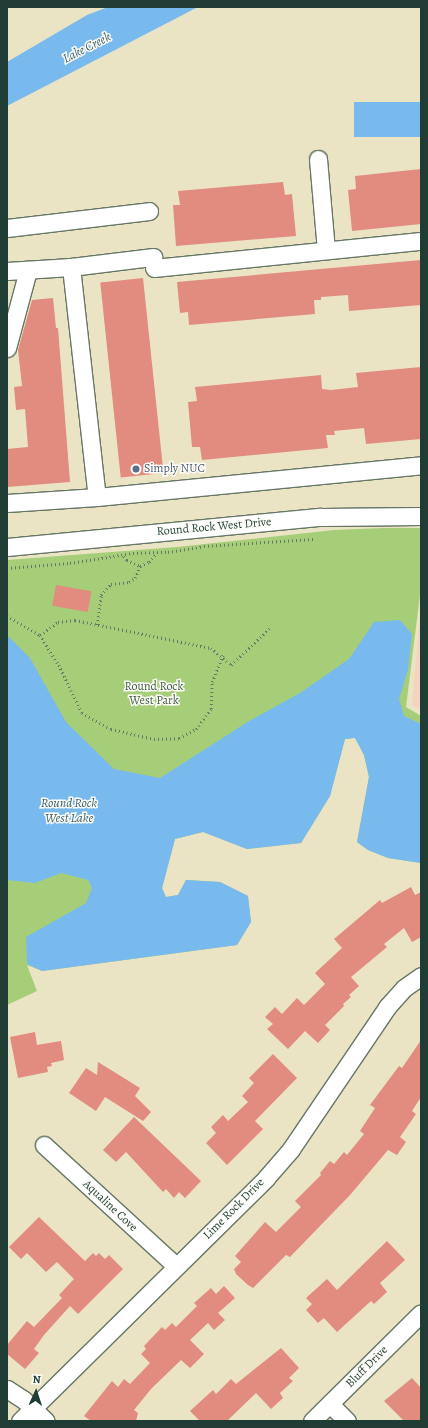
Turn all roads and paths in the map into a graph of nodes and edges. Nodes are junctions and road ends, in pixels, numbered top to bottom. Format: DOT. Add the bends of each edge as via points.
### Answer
graph roads {
  1 [pos="318,159"];
  2 [pos="149,211"];
  3 [pos="7,228"];
  4 [pos="421,240"];
  5 [pos="326,250"];
  6 [pos="71,267"];
  7 [pos="28,270"];
  8 [pos="7,271"];
  9 [pos="7,348"];
  10 [pos="421,465"];
  11 [pos="97,497"];
  12 [pos="7,503"];
  13 [pos="421,516"];
  14 [pos="314,539"];
  15 [pos="7,547"];
  16 [pos="158,553"];
  17 [pos="124,556"];
  18 [pos="140,566"];
  19 [pos="7,568"];
  20 [pos="7,616"];
  21 [pos="97,625"];
  22 [pos="271,627"];
  23 [pos="40,635"];
  24 [pos="223,655"];
  25 [pos="421,976"];
  26 [pos="44,1145"];
  27 [pos="176,1266"];
  28 [pos="421,1313"];
  29 [pos="7,1389"];
  30 [pos="330,1404"];
  31 [pos="33,1408"];
  32 [pos="20,1421"];
  33 [pos="46,1421"];
  34 [pos="312,1421"];
  35 [pos="347,1421"];
  1 -- 5 [label="street"];
  2 -- 3 [label="street"];
  4 -- 5 [label="street"];
  5 -- 6 [label="street"];
  6 -- 7 [label="street"];
  6 -- 11 [label="street"];
  7 -- 8 [label="street"];
  7 -- 9 [label="street"];
  10 -- 11 [label="street"];
  11 -- 12 [label="street"];
  13 -- 15 [label="street, Round Rock West Drive" via="321,517"];
  14 -- 16 [label="path" via="204,546"];
  16 -- 17 [label="path" via="133,553"];
  16 -- 18 [label="path" via="149,562"];
  17 -- 18 [label="path"];
  17 -- 19 [label="path"];
  18 -- 21 [label="path" via="135,578 129,582 111,584 101,595"];
  20 -- 23 [label="path"];
  21 -- 23 [label="path" via="68,619 53,625"];
  21 -- 24 [label="path" via="211,648"];
  22 -- 24 [label="path" via="231,666"];
  23 -- 24 [label="path" via="59,665 82,713 111,729 154,739 179,738 196,729 211,710 212,682"];
  25 -- 27 [label="street, Lime Rock Drive" via="404,988 387,1007 291,1149 266,1178"];
  26 -- 27 [label="street, Aqualine Cove"];
  27 -- 31 [label="street, Lime Rock Drive"];
  28 -- 30 [label="street, Bluff Drive"];
  29 -- 31 [label="street"];
  30 -- 34 [label="street, Bluff Drive"];
  30 -- 35 [label="street"];
  31 -- 32 [label="street, Lime Rock Drive"];
  31 -- 33 [label="street"];
}
